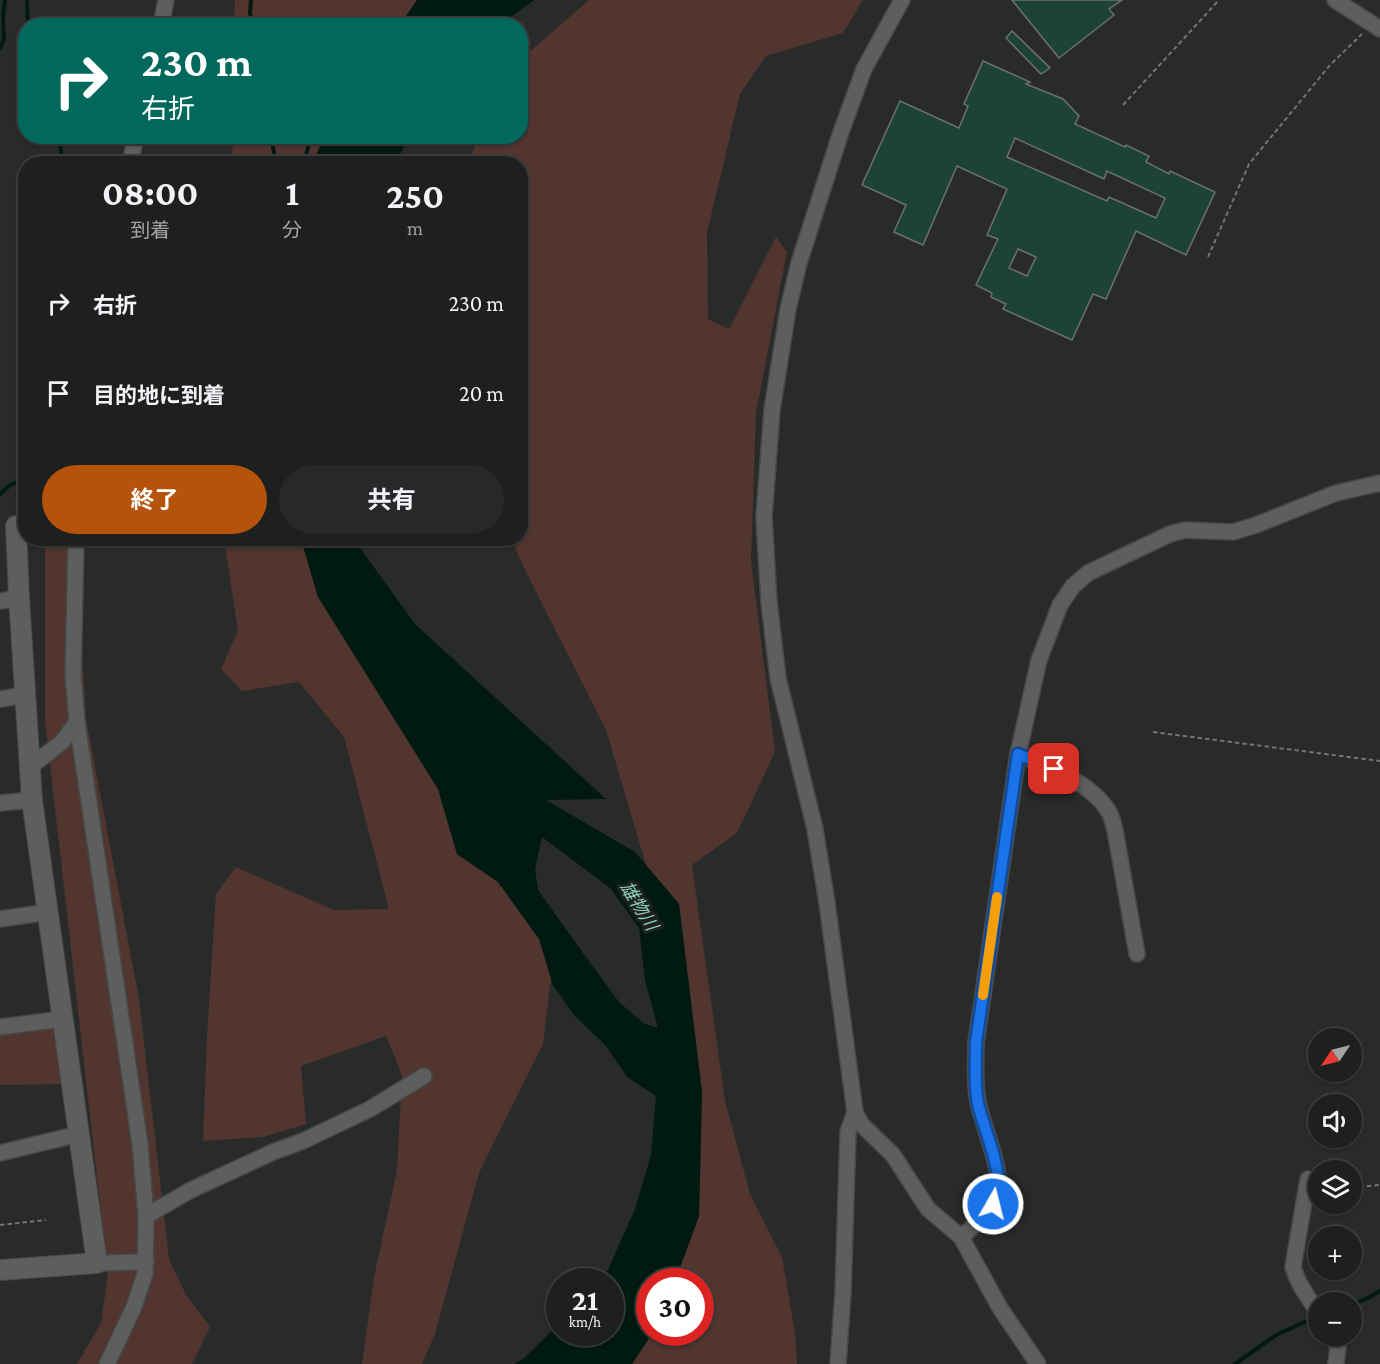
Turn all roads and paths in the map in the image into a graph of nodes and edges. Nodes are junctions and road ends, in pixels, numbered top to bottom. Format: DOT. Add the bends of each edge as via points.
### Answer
graph roads {
  1 [pos="166,0"];
  2 [pos="902,0"];
  3 [pos="1219,0"];
  4 [pos="1335,0"];
  5 [pos="163,18"];
  6 [pos="1376,26"];
  7 [pos="1123,105"];
  8 [pos="1208,257"];
  9 [pos="1380,483"];
  10 [pos="16,526"];
  11 [pos="76,546"];
  12 [pos="10,599"];
  13 [pos="25,695"];
  14 [pos="0,699"];
  15 [pos="77,722"];
  16 [pos="1153,732"];
  17 [pos="1018,754"];
  18 [pos="1380,761"];
  19 [pos="30,767"];
  20 [pos="32,800"];
  21 [pos="0,804"];
  22 [pos="48,912"];
  23 [pos="0,919"];
  24 [pos="1137,954"];
  25 [pos="63,1019"];
  26 [pos="0,1028"];
  27 [pos="424,1076"];
  28 [pos="855,1112"];
  29 [pos="79,1134"];
  30 [pos="0,1153"];
  31 [pos="1308,1179"];
  32 [pos="1380,1185"];
  33 [pos="1362,1187"];
  34 [pos="146,1216"];
  35 [pos="45,1220"];
  36 [pos="0,1225"];
  37 [pos="961,1237"];
  38 [pos="146,1262"];
  39 [pos="97,1263"];
  40 [pos="0,1270"];
  41 [pos="1308,1298"];
  42 [pos="1337,1346"];
  43 [pos="107,1364"];
  44 [pos="838,1364"];
  45 [pos="1038,1364"];
  46 [pos="1336,1364"];
  1 -- 5 [label="street"];
  2 -- 28 [label="street" via="864,69 799,263 772,410 764,517 778,678 817,840"];
  3 -- 7 [label="path"];
  4 -- 6 [label="street"];
  6 -- 8 [label="path" via="1330,65 1249,164"];
  9 -- 17 [label="street" via="1336,493 1233,532 1185,530 1170,534 1088,573 1073,586 1050,628"];
  10 -- 12 [label="street"];
  11 -- 15 [label="street" via="73,677"];
  12 -- 13 [label="street"];
  13 -- 14 [label="street"];
  13 -- 19 [label="street"];
  15 -- 19 [label="street" via="62,742"];
  15 -- 34 [label="street" via="140,1144"];
  16 -- 18 [label="path"];
  17 -- 24 [label="street" via="1076,781 1108,810"];
  17 -- 37 [label="street" via="976,1042 978,1102 995,1162 998,1192 984,1216"];
  19 -- 20 [label="street"];
  20 -- 21 [label="street"];
  20 -- 22 [label="street"];
  22 -- 23 [label="street"];
  22 -- 25 [label="street"];
  25 -- 26 [label="street"];
  25 -- 29 [label="street"];
  27 -- 34 [label="street" via="370,1109 191,1190"];
  28 -- 37 [label="street" via="861,1124 893,1155 928,1209"];
  28 -- 44 [label="street" via="848,1132"];
  29 -- 30 [label="street"];
  29 -- 39 [label="street"];
  31 -- 41 [label="street" via="1293,1267"];
  32 -- 33 [label="path"];
  34 -- 38 [label="street"];
  35 -- 36 [label="path"];
  37 -- 45 [label="street" via="1000,1308"];
  38 -- 39 [label="street"];
  38 -- 43 [label="street" via="134,1307"];
  39 -- 40 [label="street"];
  42 -- 46 [label="street"];
}
